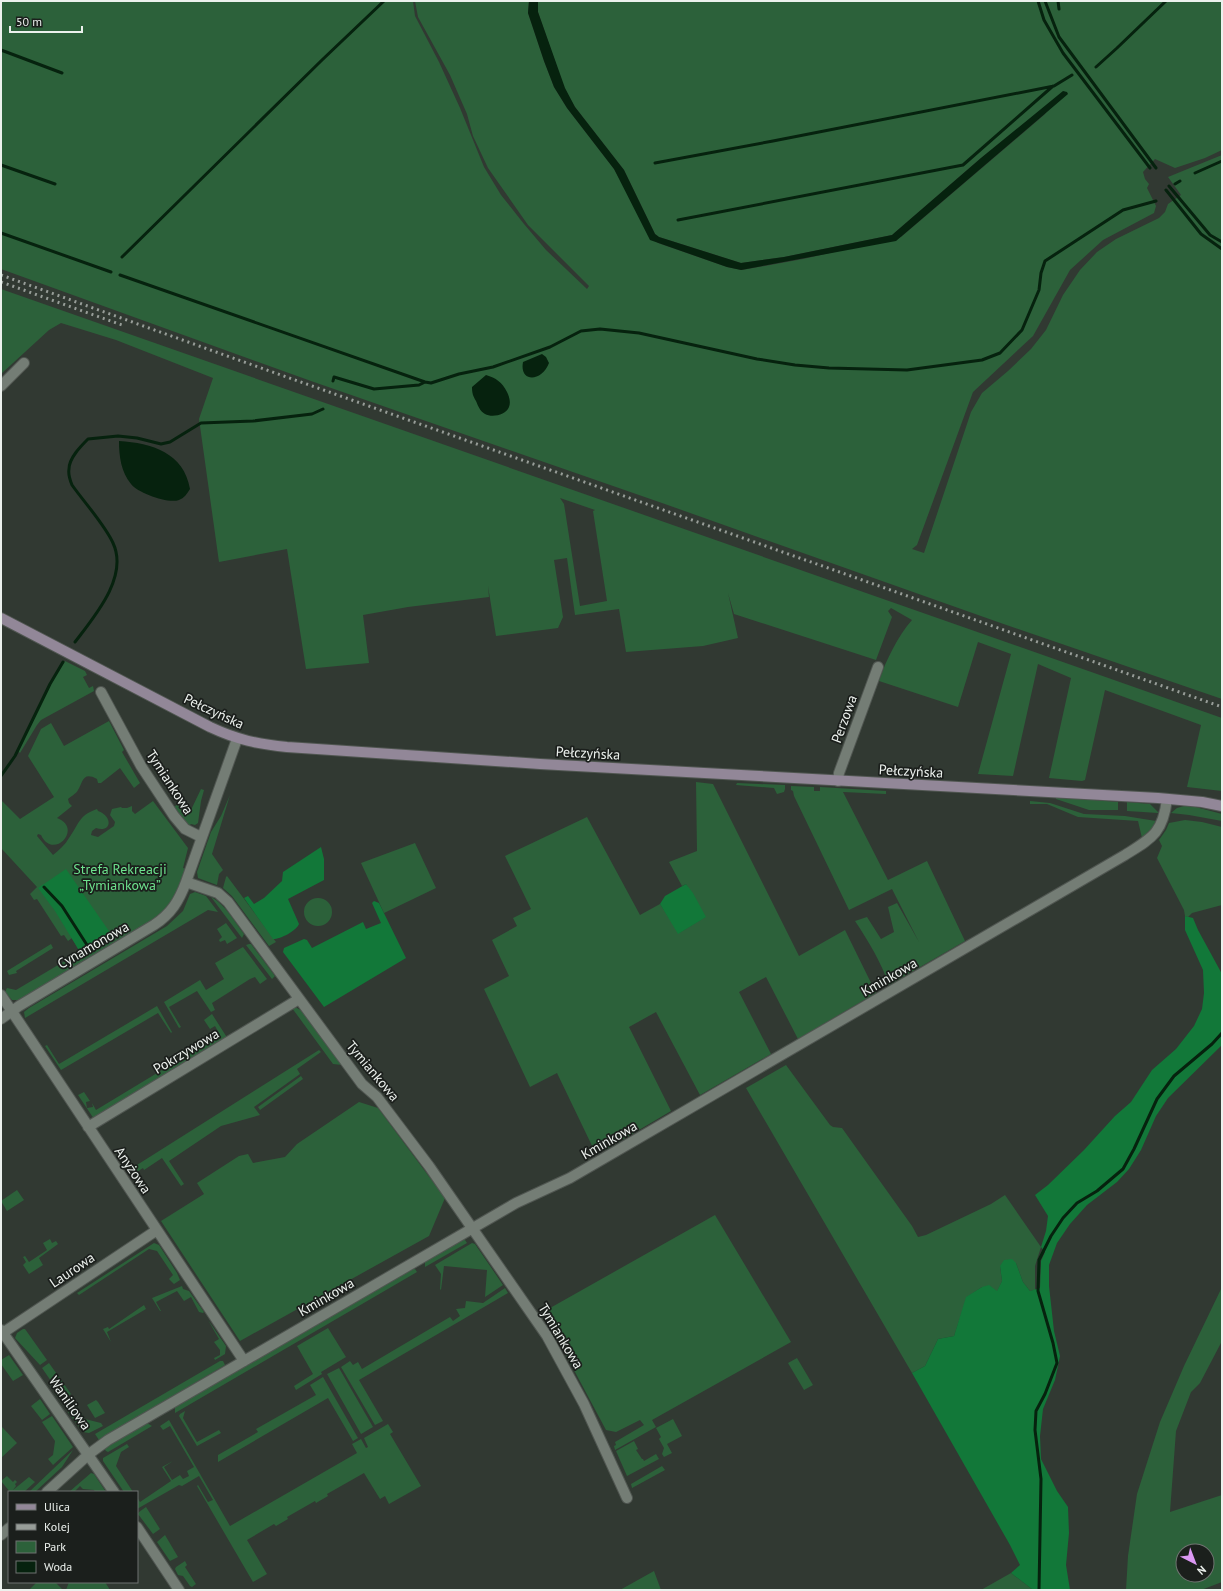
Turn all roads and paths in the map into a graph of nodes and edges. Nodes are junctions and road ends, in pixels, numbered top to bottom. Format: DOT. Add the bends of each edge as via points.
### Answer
graph roads {
  1 [pos="24,363"];
  2 [pos="1,386"];
  3 [pos="1,618"];
  4 [pos="878,667"];
  5 [pos="101,692"];
  6 [pos="237,739"];
  7 [pos="838,781"];
  8 [pos="1167,798"];
  9 [pos="1222,806"];
  10 [pos="201,837"];
  11 [pos="186,882"];
  12 [pos="1,995"];
  13 [pos="299,999"];
  14 [pos="11,1011"];
  15 [pos="1,1019"];
  16 [pos="88,1127"];
  17 [pos="473,1228"];
  18 [pos="157,1230"];
  19 [pos="2,1332"];
  20 [pos="244,1360"];
  21 [pos="89,1454"];
  22 [pos="48,1491"];
  23 [pos="113,1491"];
  24 [pos="628,1498"];
  25 [pos="138,1528"];
  26 [pos="179,1590"];
  1 -- 2 [label="street"];
  3 -- 6 [label="main road, Pełczyńska"];
  4 -- 7 [label="street, Perzowa"];
  5 -- 10 [label="street, Tymiankowa" via="141,766 174,816 185,829"];
  6 -- 7 [label="main road, Pełczyńska" via="309,749"];
  6 -- 10 [label="street"];
  7 -- 8 [label="main road, Pełczyńska"];
  8 -- 9 [label="main road, Pełczyńska"];
  8 -- 17 [label="street, Kminkowa" via="1164,817 1157,832 1125,855 570,1178 516,1203"];
  10 -- 11 [label="street"];
  11 -- 13 [label="street, Tymiankowa" via="218,893 224,898"];
  11 -- 14 [label="street, Cynamonowa" via="174,908 159,922"];
  12 -- 14 [label="street, Anyżowa"];
  13 -- 16 [label="street, Pokrzywowa"];
  13 -- 17 [label="street, Tymiankowa" via="362,1084 377,1097"];
  14 -- 15 [label="street, Cynamonowa"];
  14 -- 16 [label="street, Anyżowa"];
  16 -- 18 [label="street, Anyżowa"];
  17 -- 20 [label="street, Kminkowa"];
  17 -- 24 [label="street, Tymiankowa" via="551,1342 584,1404"];
  18 -- 19 [label="street, Laurowa"];
  18 -- 20 [label="street, Anyżowa"];
  19 -- 21 [label="street, Waniliowa"];
  20 -- 21 [label="street, Kminkowa" via="108,1440"];
  21 -- 22 [label="street, Kminkowa"];
  21 -- 23 [label="street, Waniliowa"];
  25 -- 26 [label="street"];
}
